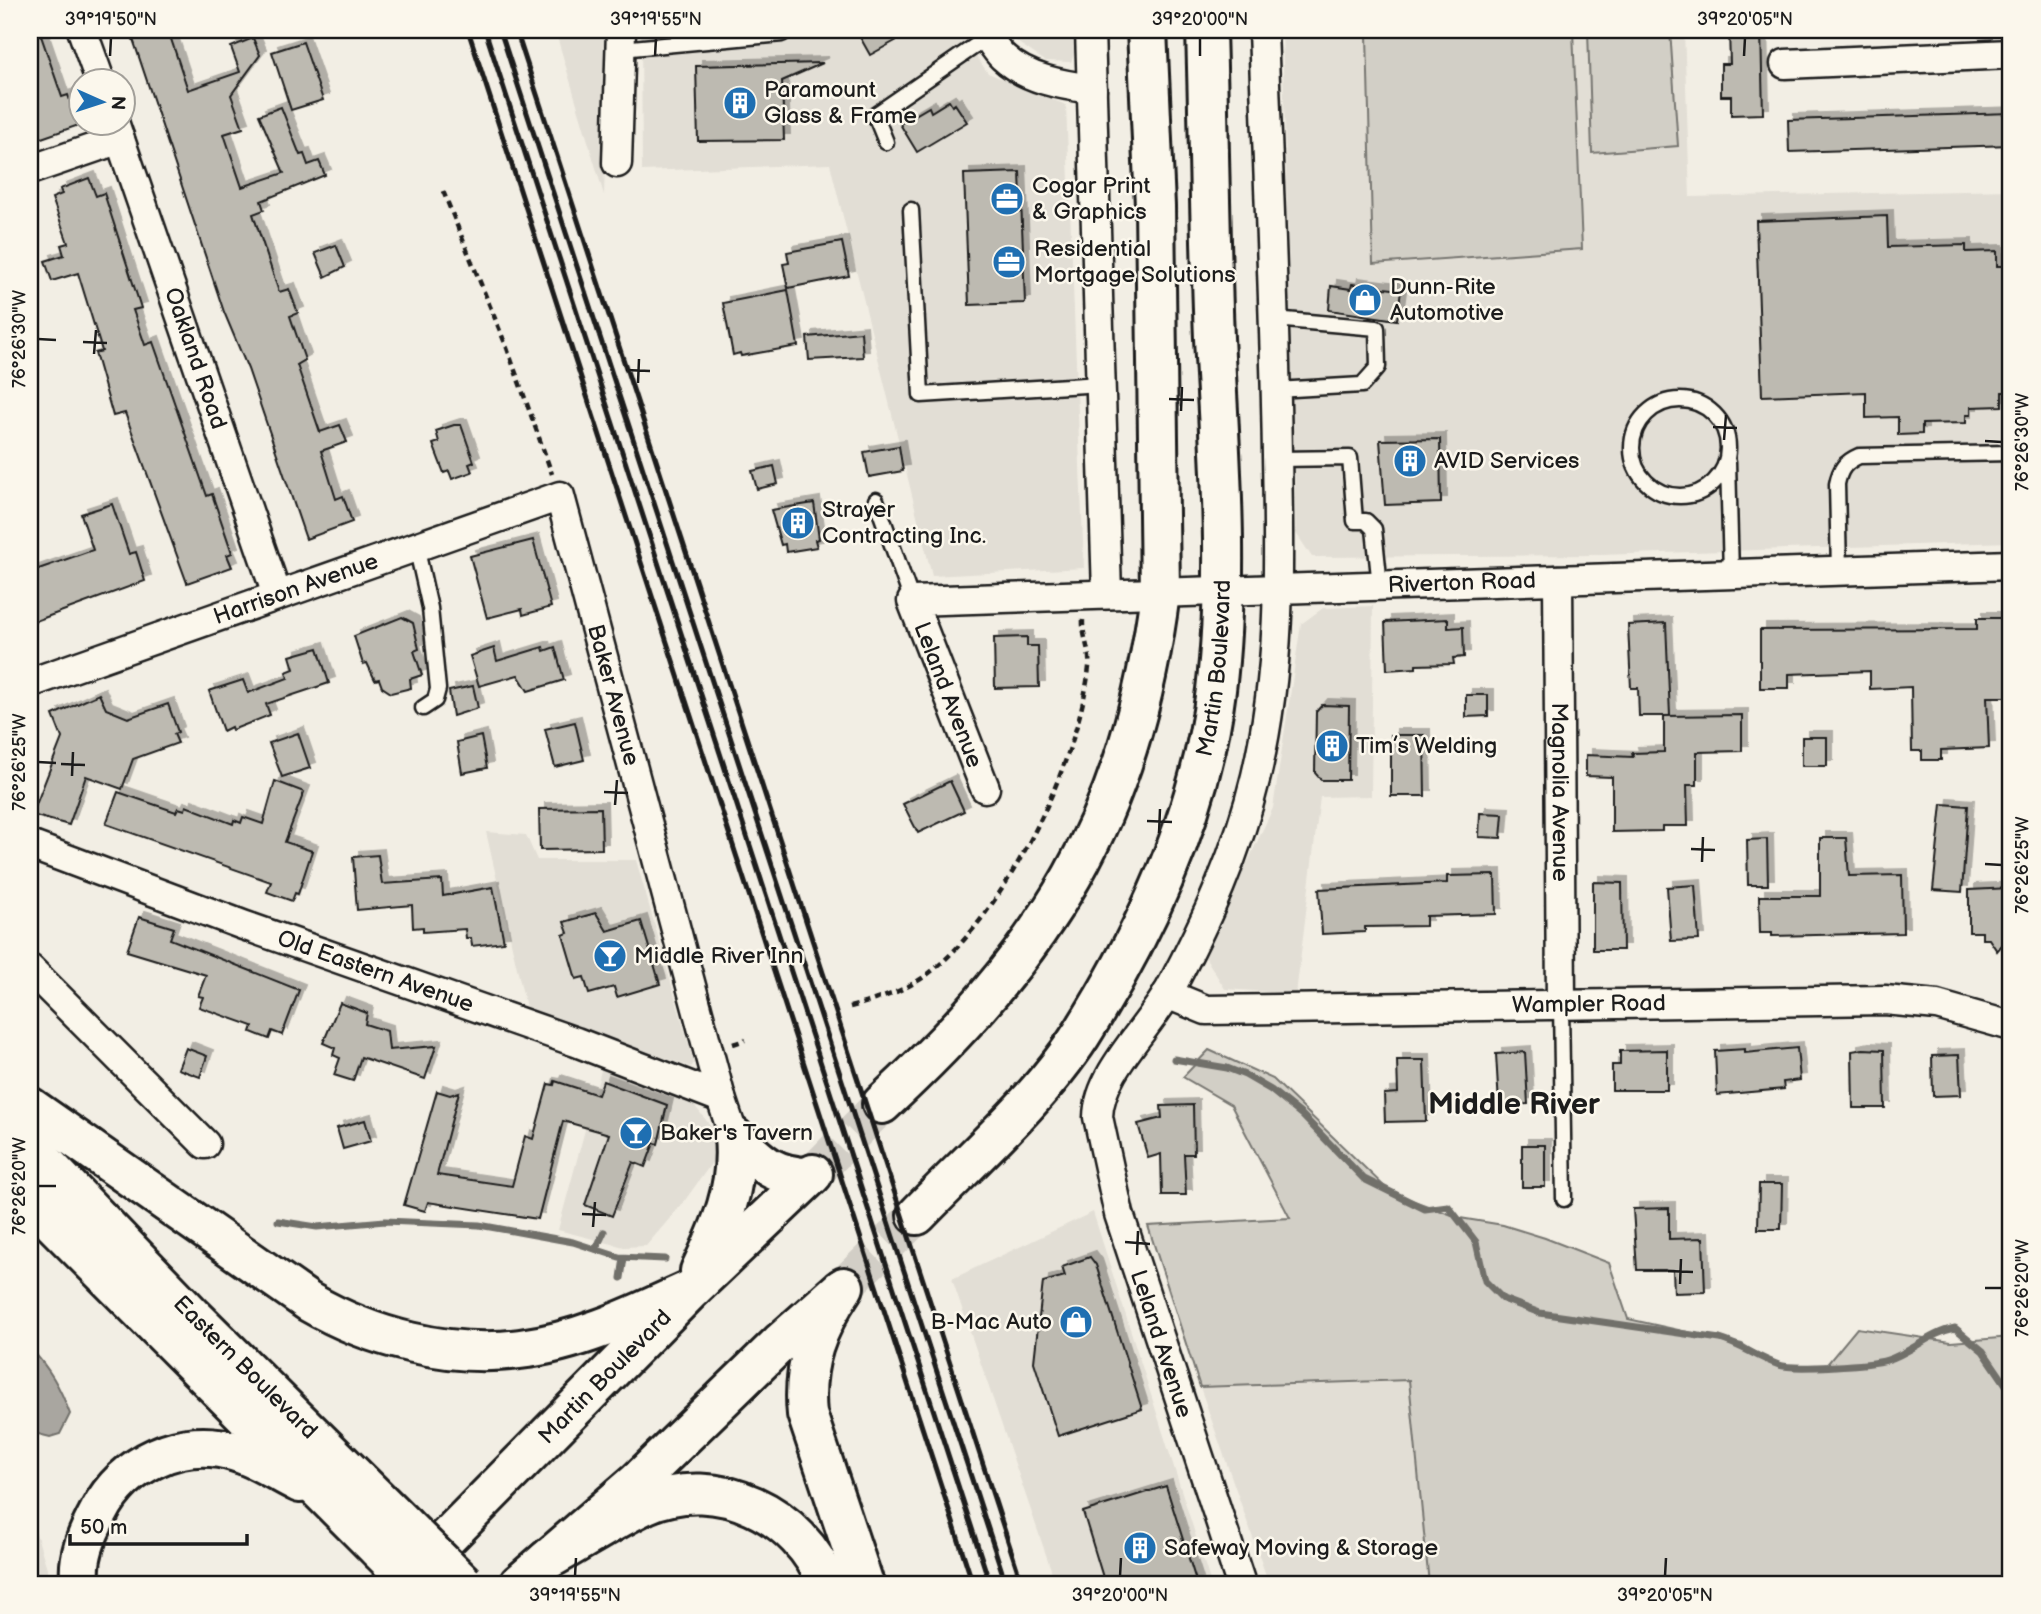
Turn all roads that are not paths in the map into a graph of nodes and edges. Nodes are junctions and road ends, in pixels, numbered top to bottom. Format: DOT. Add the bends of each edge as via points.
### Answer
graph roads {
  1 [pos="82,30"];
  2 [pos="1090,30"];
  3 [pos="1147,30"];
  4 [pos="1206,30"];
  5 [pos="1264,30"];
  6 [pos="986,33"];
  7 [pos="782,34"];
  8 [pos="621,39"];
  9 [pos="2011,54"];
  10 [pos="1786,64"];
  11 [pos="95,66"];
  12 [pos="1092,89"];
  13 [pos="106,136"];
  14 [pos="119,136"];
  15 [pos="886,142"];
  16 [pos="617,163"];
  17 [pos="30,170"];
  18 [pos="911,210"];
  19 [pos="1274,319"];
  20 [pos="1101,384"];
  21 [pos="1276,390"];
  22 [pos="2011,453"];
  23 [pos="1728,457"];
  24 [pos="1277,459"];
  25 [pos="561,496"];
  26 [pos="876,500"];
  27 [pos="416,546"];
  28 [pos="2011,565"];
  29 [pos="1839,571"];
  30 [pos="1731,574"];
  31 [pos="1558,580"];
  32 [pos="1380,586"];
  33 [pos="1280,589"];
  34 [pos="1223,591"];
  35 [pos="1160,593"];
  36 [pos="1096,594"];
  37 [pos="277,595"];
  38 [pos="912,601"];
  39 [pos="30,683"];
  40 [pos="423,708"];
  41 [pos="985,789"];
  42 [pos="30,845"];
  43 [pos="30,969"];
  44 [pos="1167,994"];
  45 [pos="1561,1004"];
  46 [pos="2011,1026"];
  47 [pos="721,1098"];
  48 [pos="882,1104"];
  49 [pos="30,1107"];
  50 [pos="734,1137"];
  51 [pos="205,1144"];
  52 [pos="30,1147"];
  53 [pos="1564,1199"];
  54 [pos="30,1200"];
  55 [pos="917,1215"];
  56 [pos="691,1289"];
  57 [pos="326,1496"];
  58 [pos="391,1537"];
  59 [pos="547,1560"];
  60 [pos="81,1584"];
  61 [pos="400,1584"];
  62 [pos="413,1584"];
  63 [pos="464,1584"];
  64 [pos="519,1584"];
  65 [pos="827,1584"];
  66 [pos="864,1584"];
  67 [pos="1241,1584"];
  1 -- 11 [label="street"];
  2 -- 12 [label="street"];
  3 -- 35 [label="main road" via="1160,412"];
  4 -- 34 [label="main road, Martin Boulevard"];
  5 -- 19 [label="street"];
  6 -- 12 [label="street" via="1003,57 1025,71"];
  6 -- 15 [label="lane" via="875,115"];
  7 -- 8 [label="lane"];
  8 -- 16 [label="street"];
  9 -- 10 [label="street"];
  12 -- 20 [label="street"];
  13 -- 17 [label="street"];
  14 -- 37 [label="street, Oakland Road"];
  18 -- 20 [label="lane" via="921,396"];
  19 -- 21 [label="street"];
  19 -- 21 [label="lane" via="1377,328 1378,367 1362,385"];
  20 -- 36 [label="street"];
  21 -- 24 [label="street"];
  22 -- 29 [label="lane" via="1859,456 1848,461 1837,484"];
  23 -- 23 [label="lane" via="1723,425 1699,403 1668,401 1653,408 1634,433 1634,465 1642,479 1668,496 1699,494 1713,485"];
  23 -- 30 [label="lane"];
  24 -- 32 [label="lane" via="1350,458 1355,521 1366,521 1374,529"];
  24 -- 33 [label="street"];
  25 -- 27 [label="street, Harrison Avenue"];
  25 -- 47 [label="street, Baker Avenue"];
  26 -- 38 [label="lane"];
  27 -- 37 [label="street, Harrison Avenue"];
  27 -- 40 [label="lane" via="430,608 438,689 435,700"];
  28 -- 29 [label="street, Riverton Road"];
  29 -- 30 [label="street, Riverton Road"];
  30 -- 31 [label="street, Riverton Road"];
  31 -- 32 [label="street, Riverton Road"];
  31 -- 45 [label="street, Magnolia Avenue"];
  32 -- 33 [label="street, Riverton Road"];
  33 -- 34 [label="street, Riverton Road"];
  33 -- 44 [label="street, Leland Avenue" via="1272,694 1243,824 1211,908"];
  34 -- 35 [label="street, Riverton Road"];
  34 -- 55 [label="main road, Martin Boulevard" via="1216,692 1206,744 1184,821 1147,919 1056,1069"];
  35 -- 36 [label="street, Riverton Road"];
  35 -- 48 [label="main road" via="1138,719 1084,856 1017,963 945,1046"];
  36 -- 38 [label="street, Riverton Road"];
  37 -- 39 [label="street, Harrison Avenue"];
  38 -- 41 [label="street, Leland Avenue"];
  42 -- 47 [label="street, Old Eastern Avenue"];
  43 -- 51 [label="street"];
  44 -- 45 [label="street, Wampler Road" via="1206,1010"];
  44 -- 67 [label="street, Leland Avenue" via="1101,1093 1099,1132 1119,1214"];
  45 -- 46 [label="street, Wampler Road" via="1896,1000 1969,1012"];
  45 -- 53 [label="lane"];
  47 -- 50 [label="street, Baker Avenue"];
  49 -- 56 [label="main road" via="309,1302 338,1319 400,1340 480,1350 520,1349 590,1332"];
  50 -- 56 [label="main road" via="734,1187 718,1234"];
  50 -- 56 [label="main road, Martin Boulevard" via="781,1175 812,1175"];
  52 -- 58 [label="main road, Eastern Boulevard" via="193,1316"];
  54 -- 57 [label="main road, Eastern Boulevard"];
  56 -- 61 [label="main road, Martin Boulevard"];
  57 -- 58 [label="main road, Eastern Boulevard"];
  57 -- 60 [label="main road" via="236,1452 179,1450 148,1460 106,1499 83,1546"];
  58 -- 62 [label="main road, Eastern Boulevard, bridge"];
  58 -- 63 [label="main road, Eastern Boulevard, bridge"];
  59 -- 64 [label="main road"];
  59 -- 65 [label="main road" via="647,1504 695,1494 723,1495 749,1503 792,1531 809,1550"];
  59 -- 66 [label="main road" via="846,1284 813,1342 804,1391 807,1414"];
}
